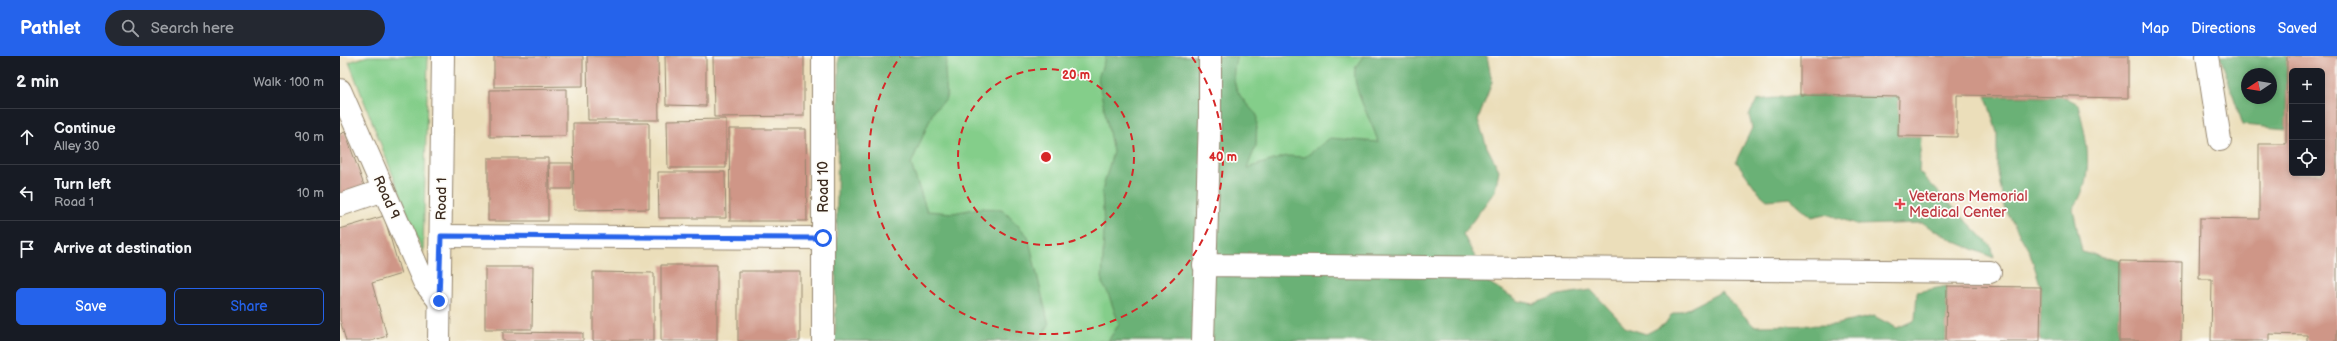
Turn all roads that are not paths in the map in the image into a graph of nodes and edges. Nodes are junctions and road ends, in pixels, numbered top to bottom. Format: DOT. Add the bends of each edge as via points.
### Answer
graph roads {
  1 [pos="443,56"];
  2 [pos="823,56"];
  3 [pos="1210,56"];
  4 [pos="2207,56"];
  5 [pos="340,90"];
  6 [pos="2220,140"];
  7 [pos="384,190"];
  8 [pos="340,205"];
  9 [pos="441,236"];
  10 [pos="823,238"];
  11 [pos="1204,265"];
  12 [pos="1990,272"];
  13 [pos="439,301"];
  14 [pos="439,341"];
  15 [pos="823,341"];
  16 [pos="1203,341"];
  1 -- 9 [label="street, Road 1"];
  2 -- 10 [label="street, Road 10"];
  3 -- 11 [label="street"];
  4 -- 6 [label="street"];
  5 -- 7 [label="street, Road 9"];
  7 -- 8 [label="street"];
  7 -- 13 [label="street, Road 9" via="424,282"];
  9 -- 10 [label="street"];
  9 -- 13 [label="street, Road 1"];
  10 -- 15 [label="street, Road 10"];
  11 -- 12 [label="street"];
  11 -- 16 [label="street"];
  13 -- 14 [label="street, Road 1"];
}
